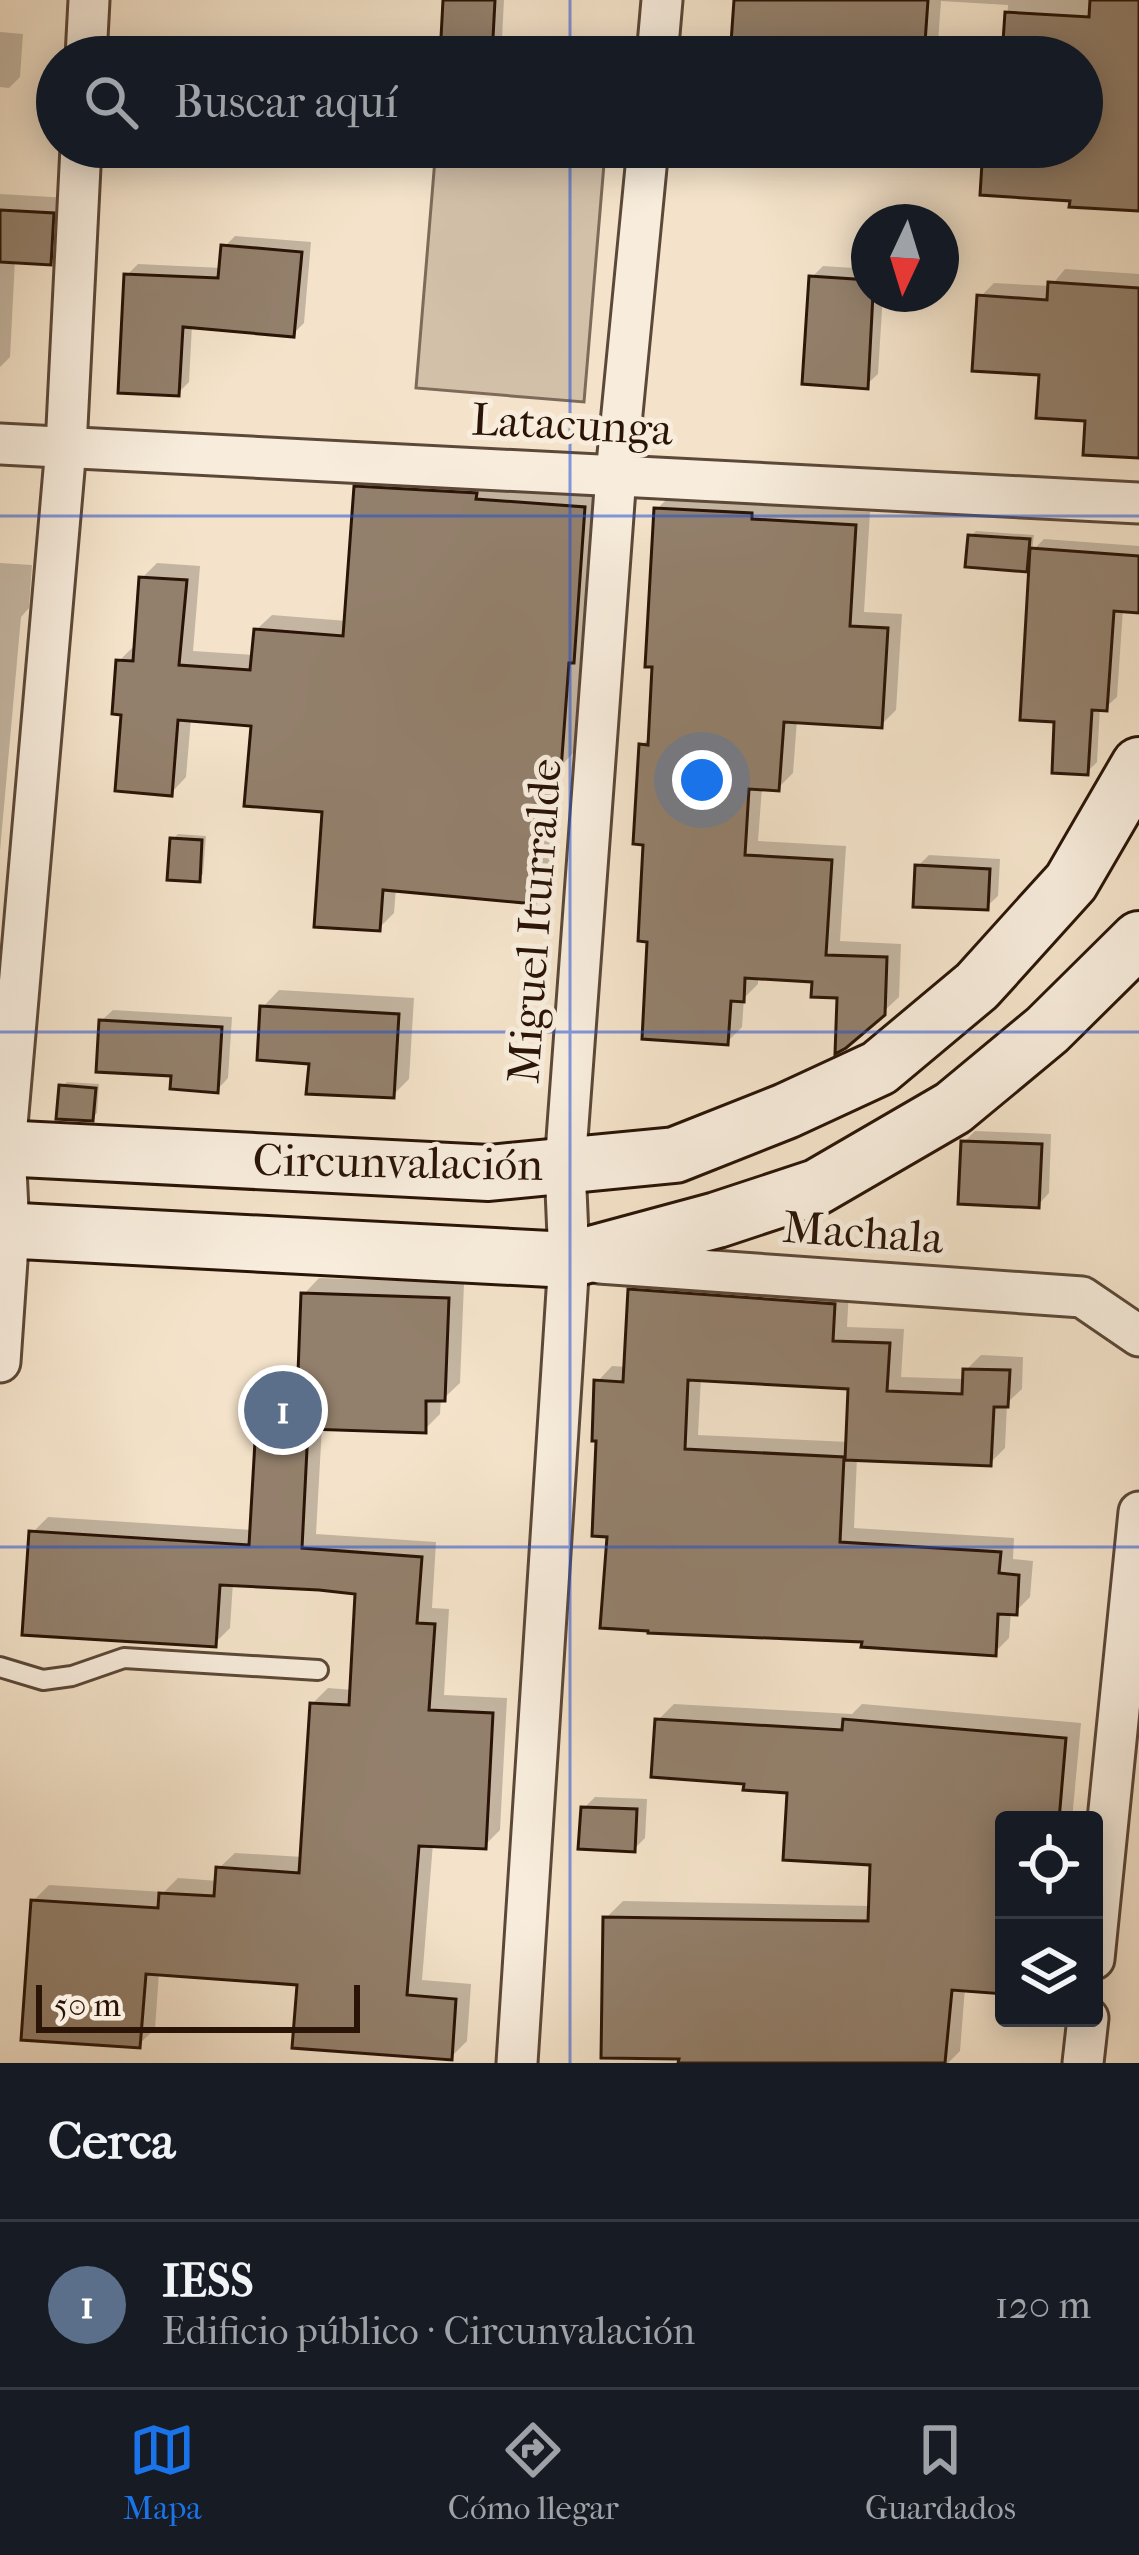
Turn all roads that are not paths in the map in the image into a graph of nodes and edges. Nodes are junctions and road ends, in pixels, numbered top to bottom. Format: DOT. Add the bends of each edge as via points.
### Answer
graph roads {
  1 [pos="89,0"];
  2 [pos="662,0"];
  3 [pos="87,36"];
  4 [pos="659,36"];
  5 [pos="80,168"];
  6 [pos="646,168"];
  7 [pos="0,444"];
  8 [pos="66,447"];
  9 [pos="616,475"];
  10 [pos="1139,503"];
  11 [pos="1139,765"];
  12 [pos="1139,939"];
  13 [pos="2,1148"];
  14 [pos="565,1166"];
  15 [pos="5,1230"];
  16 [pos="569,1260"];
  17 [pos="1139,1336"];
  18 [pos="0,1362"];
  19 [pos="1139,1512"];
  20 [pos="0,1667"];
  21 [pos="318,1670"];
  22 [pos="1098,1919"];
  23 [pos="1087,2027"];
  24 [pos="517,2063"];
  25 [pos="1084,2063"];
  1 -- 3 [label="street"];
  2 -- 4 [label="street"];
  5 -- 8 [label="street"];
  6 -- 9 [label="street, Miguel Iturralde"];
  7 -- 8 [label="street, Latacunga"];
  8 -- 9 [label="street, Latacunga"];
  8 -- 13 [label="street"];
  9 -- 10 [label="street, Latacunga"];
  9 -- 14 [label="street, Miguel Iturralde"];
  11 -- 14 [label="main road, Circunvalación" via="1071,882 977,986 879,1068 675,1155"];
  12 -- 16 [label="main road, Circunvalación" via="953,1108 817,1187"];
  13 -- 14 [label="main road, Circunvalación" via="489,1173"];
  13 -- 15 [label="street"];
  14 -- 16 [label="street, Miguel Iturralde"];
  15 -- 16 [label="main road, Circunvalación"];
  15 -- 18 [label="street"];
  16 -- 17 [label="street, Machala" via="1082,1297"];
  16 -- 24 [label="street, Miguel Iturralde"];
  19 -- 22 [label="street"];
  20 -- 21 [label="lane" via="43,1680 124,1658"];
  23 -- 25 [label="street"];
}
